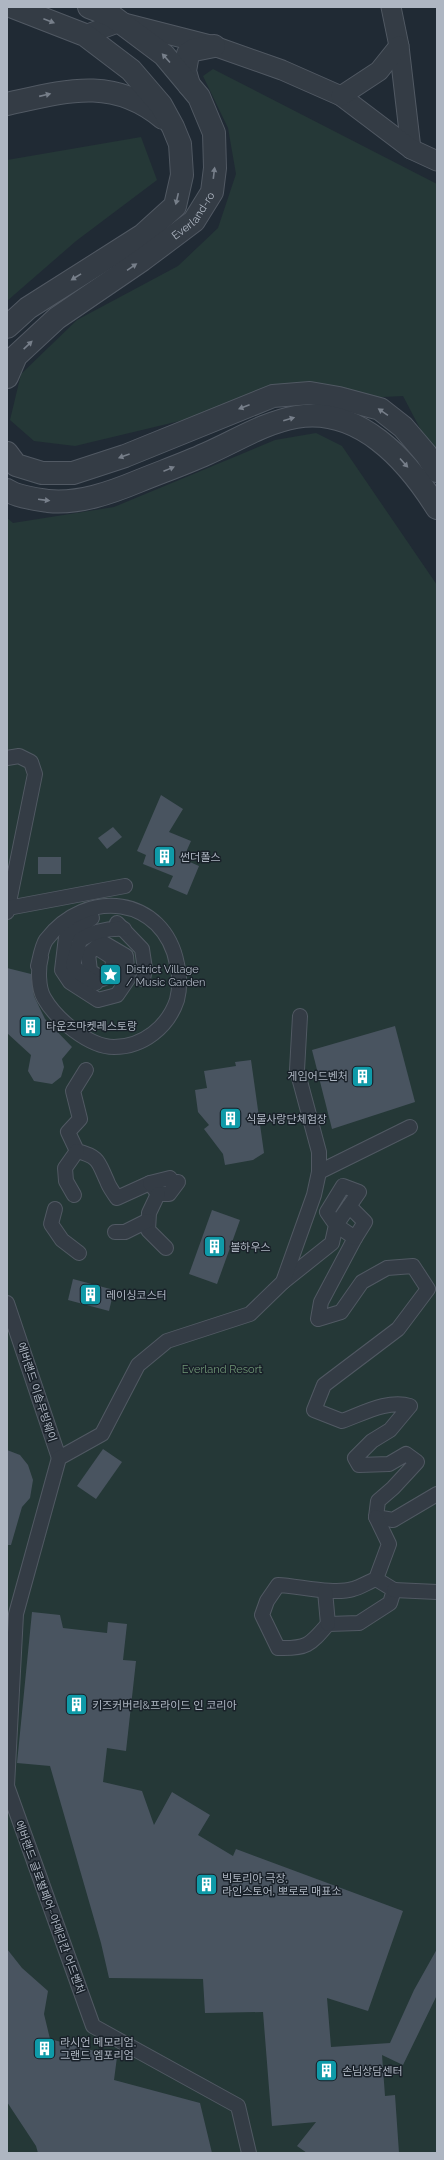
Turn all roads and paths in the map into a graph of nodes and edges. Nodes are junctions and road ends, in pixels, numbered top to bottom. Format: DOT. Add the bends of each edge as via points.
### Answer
graph roads {
  1 [pos="12,7"];
  2 [pos="89,7"];
  3 [pos="391,7"];
  4 [pos="120,22"];
  5 [pos="85,35"];
  6 [pos="214,46"];
  7 [pos="399,46"];
  8 [pos="188,85"];
  9 [pos="340,96"];
  10 [pos="7,104"];
  11 [pos="173,127"];
  12 [pos="411,148"];
  13 [pos="437,160"];
  14 [pos="7,326"];
  15 [pos="7,377"];
  16 [pos="7,453"];
  17 [pos="437,471"];
  18 [pos="7,490"];
  19 [pos="437,508"];
  20 [pos="7,758"];
  21 [pos="125,886"];
  22 [pos="8,910"];
  23 [pos="92,918"];
  24 [pos="67,919"];
  25 [pos="124,929"];
  26 [pos="96,947"];
  27 [pos="112,975"];
  28 [pos="143,979"];
  29 [pos="300,1016"];
  30 [pos="86,1070"];
  31 [pos="410,1127"];
  32 [pos="77,1151"];
  33 [pos="319,1172"];
  34 [pos="174,1180"];
  35 [pos="154,1188"];
  36 [pos="74,1195"];
  37 [pos="349,1206"];
  38 [pos="55,1209"];
  39 [pos="147,1222"];
  40 [pos="336,1225"];
  41 [pos="115,1232"];
  42 [pos="355,1238"];
  43 [pos="166,1248"];
  44 [pos="79,1253"];
  45 [pos="283,1282"];
  46 [pos="7,1303"];
  47 [pos="58,1458"];
  48 [pos="437,1494"];
  49 [pos="376,1517"];
  50 [pos="376,1579"];
  51 [pos="394,1590"];
  52 [pos="325,1591"];
  53 [pos="437,1592"];
  54 [pos="12,1615"];
  55 [pos="328,1624"];
  56 [pos="7,1786"];
  57 [pos="249,2153"];
  1 -- 5 [label="street, Everland-ro, one-way"];
  2 -- 4 [label="street, Everland-ro"];
  3 -- 7 [label="street"];
  4 -- 5 [label="street"];
  4 -- 6 [label="street"];
  8 -- 4 [label="street, Everland-ro, one-way" via="164,55"];
  5 -- 11 [label="street, Everland-ro" via="131,70 151,93"];
  6 -- 8 [label="street" via="194,50 188,54 184,71"];
  6 -- 9 [label="street" via="282,70"];
  7 -- 9 [label="street" via="379,72"];
  7 -- 12 [label="street"];
  15 -- 8 [label="street, Everland-ro, one-way" via="16,356 57,318 194,221 212,192 215,168 214,132 199,97"];
  9 -- 12 [label="street"];
  10 -- 11 [label="street, one-way" via="61,92 94,89 133,98 149,107"];
  11 -- 14 [label="street, Everland-ro, one-way" via="180,144 182,176 175,206 143,235 28,308"];
  12 -- 13 [label="street"];
  17 -- 16 [label="street, one-way" via="403,427 380,409 310,393 273,396 125,456 73,473 42,473 16,465"];
  18 -- 19 [label="street, one-way" via="38,499 61,502 91,498 131,485 206,454 262,427 296,417 324,417 358,427 389,447 422,483"];
  20 -- 22 [label="street" via="19,756 31,762 35,774"];
  21 -- 22 [label="street"];
  23 -- 24 [label="street"];
  23 -- 25 [label="street" via="119,923"];
  23 -- 26 [label="street" via="66,937 62,970 70,982 98,1000 117,995 128,980 126,956 102,942"];
  24 -- 24 [label="street" via="88,908 112,904 130,908 152,920 167,936 180,976 177,999 168,1020 154,1034 135,1043 113,1047 90,1041 57,1016 43,997 40,961 45,941"];
  25 -- 27 [label="street" via="113,928 94,932 80,940 73,965 81,974 101,986"];
  25 -- 28 [label="street" via="142,949 145,969"];
  26 -- 27 [label="street" via="113,958"];
  26 -- 27 [label="street" via="88,954 90,971 102,979"];
  29 -- 33 [label="street" via="297,1070 319,1152"];
  30 -- 32 [label="street" via="73,1091 80,1119 68,1132"];
  31 -- 33 [label="street"];
  32 -- 35 [label="street" via="89,1154 101,1164 117,1198"];
  32 -- 36 [label="street" via="65,1168 66,1181"];
  33 -- 45 [label="street" via="314,1195"];
  34 -- 35 [label="street"];
  35 -- 39 [label="street"];
  37 -- 40 [label="street"];
  37 -- 40 [label="street" via="359,1192 343,1186 327,1212"];
  37 -- 42 [label="street" via="365,1222"];
  38 -- 44 [label="street" via="51,1224 62,1240"];
  39 -- 41 [label="street" via="125,1232"];
  39 -- 43 [label="street" via="148,1230"];
  40 -- 42 [label="street"];
  40 -- 45 [label="street" via="332,1243"];
  42 -- 49 [label="street" via="321,1302 318,1319 341,1312 362,1282 387,1268 413,1266 428,1289 398,1329 324,1385 314,1410 342,1421 381,1407 402,1404 410,1406 390,1430 355,1458 359,1465 389,1464 406,1454 417,1462 378,1501"];
  45 -- 47 [label="street" via="250,1314 167,1341 138,1365 102,1434"];
  46 -- 47 [label="street, 에버랜드 이솝무빙웨이"];
  47 -- 54 [label="street, 에버랜드 글로벌페어~아메리칸 어드벤처"];
  48 -- 49 [label="street" via="394,1520"];
  49 -- 50 [label="street" via="389,1544"];
  50 -- 51 [label="street"];
  50 -- 52 [label="street" via="352,1590"];
  51 -- 53 [label="street"];
  51 -- 55 [label="street" via="390,1603 359,1623"];
  52 -- 55 [label="street"];
  52 -- 55 [label="street" via="302,1586 278,1585 267,1601 262,1615 278,1648 298,1649 313,1642"];
  54 -- 56 [label="street, 에버랜드 글로벌페어~아메리칸 어드벤처"];
  56 -- 57 [label="street, 에버랜드 글로벌페어~아메리칸 어드벤처" via="93,2026 238,2106"];
}
